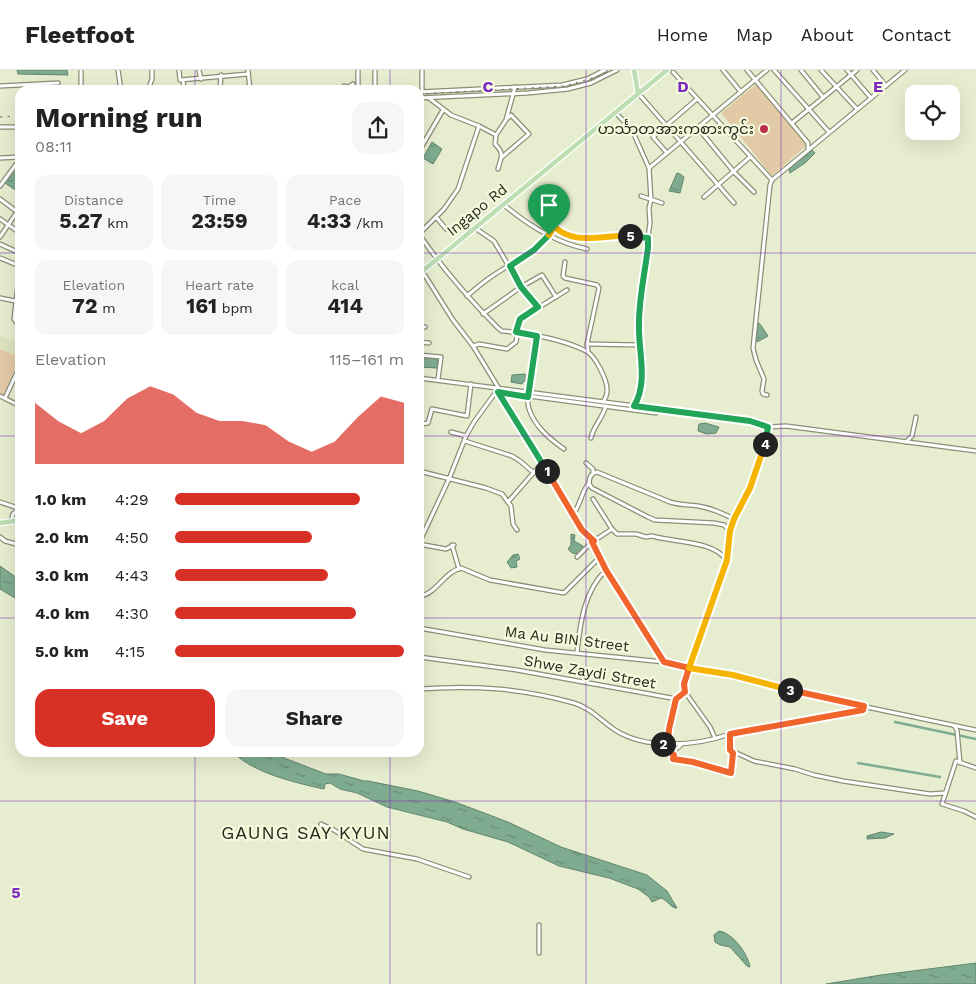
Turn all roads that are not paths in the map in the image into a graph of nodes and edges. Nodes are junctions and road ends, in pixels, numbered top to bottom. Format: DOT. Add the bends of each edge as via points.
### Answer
graph roads {
  1 [pos="81,70"];
  2 [pos="118,70"];
  3 [pos="152,70"];
  4 [pos="179,70"];
  5 [pos="199,70"];
  6 [pos="358,70"];
  7 [pos="375,70"];
  8 [pos="422,70"];
  9 [pos="606,70"];
  10 [pos="617,70"];
  11 [pos="634,70"];
  12 [pos="667,70"];
  13 [pos="722,70"];
  14 [pos="747,70"];
  15 [pos="767,70"];
  16 [pos="774,70"];
  17 [pos="801,70"];
  18 [pos="821,70"];
  19 [pos="847,70"];
  20 [pos="856,70"];
  21 [pos="873,70"];
  22 [pos="895,70"];
  23 [pos="905,70"];
  24 [pos="248,72"];
  25 [pos="673,72"];
  26 [pos="220,75"];
  27 [pos="851,75"];
  28 [pos="900,75"];
  29 [pos="201,79"];
  30 [pos="183,80"];
  31 [pos="756,80"];
  32 [pos="51,83"];
  33 [pos="58,83"];
  34 [pos="15,85"];
  35 [pos="17,85"];
  36 [pos="81,85"];
  37 [pos="120,85"];
  38 [pos="150,85"];
  39 [pos="184,85"];
  40 [pos="220,85"];
  41 [pos="249,85"];
  42 [pos="358,85"];
  43 [pos="375,85"];
  44 [pos="421,85"];
  45 [pos="0,86"];
  46 [pos="886,86"];
  47 [pos="515,87"];
  48 [pos="836,87"];
  49 [pos="424,92"];
  50 [pos="741,92"];
  51 [pos="638,93"];
  52 [pos="513,94"];
  53 [pos="823,97"];
  54 [pos="424,98"];
  55 [pos="428,98"];
  56 [pos="871,98"];
  57 [pos="697,99"];
  58 [pos="807,109"];
  59 [pos="857,109"];
  60 [pos="443,110"];
  61 [pos="615,112"];
  62 [pos="713,115"];
  63 [pos="506,120"];
  64 [pos="792,123"];
  65 [pos="479,126"];
  66 [pos="667,126"];
  67 [pos="0,127"];
  68 [pos="15,127"];
  69 [pos="698,128"];
  70 [pos="829,132"];
  71 [pos="496,135"];
  72 [pos="424,142"];
  73 [pos="682,142"];
  74 [pos="808,149"];
  75 [pos="667,153"];
  76 [pos="502,157"];
  77 [pos="750,157"];
  78 [pos="0,158"];
  79 [pos="15,158"];
  80 [pos="15,165"];
  81 [pos="649,168"];
  82 [pos="498,169"];
  83 [pos="734,172"];
  84 [pos="772,180"];
  85 [pos="1,184"];
  86 [pos="718,184"];
  87 [pos="754,192"];
  88 [pos="641,196"];
  89 [pos="704,197"];
  90 [pos="0,199"];
  91 [pos="651,200"];
  92 [pos="662,203"];
  93 [pos="734,203"];
  94 [pos="504,205"];
  95 [pos="15,211"];
  96 [pos="15,217"];
  97 [pos="436,217"];
  98 [pos="0,219"];
  99 [pos="8,225"];
  100 [pos="475,228"];
  101 [pos="424,229"];
  102 [pos="446,229"];
  103 [pos="15,230"];
  104 [pos="549,235"];
  105 [pos="0,236"];
  106 [pos="648,238"];
  107 [pos="424,241"];
  108 [pos="0,244"];
  109 [pos="587,249"];
  110 [pos="15,251"];
  111 [pos="0,258"];
  112 [pos="437,260"];
  113 [pos="565,262"];
  114 [pos="15,264"];
  115 [pos="510,266"];
  116 [pos="424,269"];
  117 [pos="424,278"];
  118 [pos="521,287"];
  119 [pos="567,290"];
  120 [pos="467,296"];
  121 [pos="556,297"];
  122 [pos="0,298"];
  123 [pos="15,300"];
  124 [pos="538,307"];
  125 [pos="484,314"];
  126 [pos="516,332"];
  127 [pos="537,336"];
  128 [pos="424,342"];
  129 [pos="429,343"];
  130 [pos="587,344"];
  131 [pos="640,344"];
  132 [pos="473,346"];
  133 [pos="588,351"];
  134 [pos="424,355"];
  135 [pos="15,377"];
  136 [pos="424,378"];
  137 [pos="438,379"];
  138 [pos="472,384"];
  139 [pos="498,389"];
  140 [pos="528,392"];
  141 [pos="767,394"];
  142 [pos="0,396"];
  143 [pos="528,397"];
  144 [pos="5,398"];
  145 [pos="15,403"];
  146 [pos="605,404"];
  147 [pos="634,406"];
  148 [pos="656,413"];
  149 [pos="916,417"];
  150 [pos="424,424"];
  151 [pos="768,427"];
  152 [pos="451,432"];
  153 [pos="466,436"];
  154 [pos="591,438"];
  155 [pos="464,441"];
  156 [pos="906,442"];
  157 [pos="564,449"];
  158 [pos="976,451"];
  159 [pos="542,463"];
  160 [pos="586,464"];
  161 [pos="424,472"];
  162 [pos="534,473"];
  163 [pos="594,473"];
  164 [pos="449,480"];
  165 [pos="589,482"];
  166 [pos="593,499"];
  167 [pos="0,502"];
  168 [pos="508,502"];
  169 [pos="15,507"];
  170 [pos="15,513"];
  171 [pos="574,514"];
  172 [pos="734,519"];
  173 [pos="11,521"];
  174 [pos="15,521"];
  175 [pos="0,523"];
  176 [pos="517,530"];
  177 [pos="612,530"];
  178 [pos="730,531"];
  179 [pos="424,532"];
  180 [pos="0,537"];
  181 [pos="593,542"];
  182 [pos="15,544"];
  183 [pos="424,544"];
  184 [pos="578,557"];
  185 [pos="600,557"];
  186 [pos="727,560"];
  187 [pos="459,569"];
  188 [pos="606,570"];
  189 [pos="424,595"];
  190 [pos="424,629"];
  191 [pos="578,653"];
  192 [pos="424,657"];
  193 [pos="664,662"];
  194 [pos="689,668"];
  195 [pos="424,689"];
  196 [pos="685,692"];
  197 [pos="676,699"];
  198 [pos="864,706"];
  199 [pos="954,726"];
  200 [pos="976,730"];
  201 [pos="730,734"];
  202 [pos="715,738"];
  203 [pos="659,744"];
  204 [pos="668,744"];
  205 [pos="682,744"];
  206 [pos="733,753"];
  207 [pos="674,755"];
  208 [pos="960,763"];
  209 [pos="976,768"];
  210 [pos="945,793"];
  211 [pos="976,818"];
  212 [pos="321,824"];
  213 [pos="469,877"];
  214 [pos="539,925"];
  215 [pos="539,954"];
  1 -- 36 [label="street"];
  2 -- 37 [label="street"];
  3 -- 38 [label="street"];
  4 -- 30 [label="street" via="180,80"];
  5 -- 29 [label="street"];
  6 -- 42 [label="street"];
  7 -- 43 [label="street"];
  8 -- 44 [label="street"];
  9 -- 47 [label="street" via="562,85"];
  10 -- 52 [label="street" via="591,83 568,89"];
  11 -- 51 [label="main road"];
  12 -- 51 [label="main road, Ingapo Rd"];
  13 -- 50 [label="street"];
  14 -- 31 [label="street"];
  15 -- 31 [label="street"];
  16 -- 58 [label="street"];
  17 -- 53 [label="street"];
  18 -- 48 [label="street"];
  19 -- 27 [label="street"];
  20 -- 27 [label="street"];
  21 -- 46 [label="street"];
  22 -- 28 [label="street"];
  23 -- 28 [label="street"];
  24 -- 26 [label="street"];
  24 -- 41 [label="street"];
  25 -- 57 [label="street"];
  26 -- 29 [label="street"];
  26 -- 40 [label="street"];
  27 -- 48 [label="street"];
  27 -- 56 [label="street"];
  28 -- 46 [label="street"];
  29 -- 30 [label="street"];
  30 -- 39 [label="street"];
  31 -- 50 [label="street"];
  31 -- 64 [label="street"];
  32 -- 33 [label="street"];
  32 -- 35 [label="street"];
  34 -- 45 [label="street"];
  46 -- 56 [label="street"];
  47 -- 49 [label="street"];
  47 -- 52 [label="street"];
  48 -- 53 [label="street"];
  48 -- 59 [label="street"];
  50 -- 62 [label="street"];
  51 -- 61 [label="main road, Ingapo Rd"];
  51 -- 66 [label="street"];
  52 -- 55 [label="street"];
  52 -- 63 [label="street"];
  53 -- 58 [label="street"];
  54 -- 55 [label="street"];
  55 -- 60 [label="street"];
  56 -- 59 [label="street"];
  57 -- 62 [label="street"];
  57 -- 66 [label="street"];
  58 -- 64 [label="street"];
  58 -- 70 [label="street"];
  59 -- 70 [label="street"];
  60 -- 65 [label="street"];
  60 -- 72 [label="street"];
  61 -- 81 [label="street" via="632,130"];
  61 -- 94 [label="main road, Ingapo Rd"];
  62 -- 69 [label="street"];
  62 -- 77 [label="street"];
  63 -- 71 [label="street"];
  63 -- 76 [label="street" via="511,114 529,134"];
  64 -- 74 [label="street" via="808,143"];
  65 -- 71 [label="street"];
  65 -- 97 [label="street" via="458,189"];
  66 -- 73 [label="street"];
  66 -- 75 [label="street" via="653,137"];
  67 -- 68 [label="street"];
  69 -- 73 [label="street"];
  69 -- 83 [label="street"];
  70 -- 74 [label="street"];
  71 -- 76 [label="street" via="494,144"];
  73 -- 75 [label="street"];
  73 -- 86 [label="street"];
  74 -- 84 [label="street"];
  75 -- 81 [label="street"];
  76 -- 82 [label="street"];
  77 -- 83 [label="street"];
  77 -- 84 [label="street"];
  78 -- 79 [label="street"];
  80 -- 85 [label="street"];
  81 -- 91 [label="street"];
  83 -- 86 [label="street"];
  83 -- 87 [label="street"];
  84 -- 141 [label="street" via="766,208 753,348 764,379 762,391"];
  86 -- 89 [label="street"];
  86 -- 93 [label="street"];
  88 -- 91 [label="street"];
  90 -- 95 [label="street"];
  91 -- 92 [label="street"];
  91 -- 106 [label="street"];
  94 -- 100 [label="main road, Ingapo Rd"];
  94 -- 104 [label="street"];
  96 -- 99 [label="street"];
  97 -- 101 [label="street"];
  97 -- 102 [label="street"];
  98 -- 99 [label="street"];
  99 -- 103 [label="street"];
  99 -- 105 [label="street"];
  100 -- 112 [label="main road, Ingapo Rd"];
  100 -- 115 [label="street" via="494,241"];
  104 -- 106 [label="street" via="554,226 564,234 583,238"];
  104 -- 109 [label="street"];
  104 -- 115 [label="street"];
  106 -- 131 [label="street" via="638,329"];
  107 -- 112 [label="street"];
  108 -- 110 [label="street"];
  111 -- 114 [label="street"];
  112 -- 116 [label="main road, Ingapo Rd"];
  112 -- 120 [label="street"];
  113 -- 130 [label="street" via="565,278 599,288"];
  115 -- 118 [label="street"];
  115 -- 120 [label="street"];
  117 -- 132 [label="street"];
  118 -- 121 [label="street" via="542,276"];
  118 -- 124 [label="street"];
  118 -- 125 [label="street"];
  119 -- 121 [label="street"];
  120 -- 125 [label="street"];
  121 -- 124 [label="street"];
  122 -- 123 [label="street"];
  124 -- 126 [label="street" via="520,319"];
  125 -- 126 [label="street" via="502,331"];
  126 -- 127 [label="street"];
  126 -- 132 [label="street" via="516,342 507,349 479,344"];
  127 -- 133 [label="street"];
  127 -- 140 [label="street"];
  128 -- 129 [label="street"];
  130 -- 131 [label="street"];
  130 -- 133 [label="street"];
  131 -- 147 [label="street" via="642,368"];
  132 -- 139 [label="street"];
  133 -- 146 [label="street" via="605,380"];
  134 -- 137 [label="street" via="441,357"];
  135 -- 144 [label="street"];
  136 -- 137 [label="street"];
  137 -- 138 [label="street"];
  138 -- 139 [label="street"];
  138 -- 150 [label="street" via="467,416 432,409 428,423"];
  139 -- 140 [label="street"];
  139 -- 143 [label="street"];
  139 -- 153 [label="street"];
  139 -- 159 [label="street"];
  140 -- 143 [label="street"];
  140 -- 146 [label="street"];
  142 -- 144 [label="street"];
  143 -- 146 [label="street"];
  143 -- 157 [label="street" via="529,409 538,426"];
  144 -- 145 [label="street"];
  146 -- 147 [label="street"];
  146 -- 148 [label="street"];
  146 -- 154 [label="street" via="604,414"];
  147 -- 151 [label="street" via="750,421"];
  149 -- 156 [label="street" via="912,436"];
  151 -- 156 [label="street" via="786,426"];
  151 -- 172 [label="street" via="750,488"];
  152 -- 153 [label="street"];
  153 -- 155 [label="street"];
  155 -- 162 [label="street" via="512,456"];
  155 -- 164 [label="street"];
  156 -- 158 [label="street"];
  159 -- 162 [label="street"];
  159 -- 171 [label="street"];
  160 -- 163 [label="street" via="593,468"];
  161 -- 164 [label="street"];
  162 -- 168 [label="street"];
  163 -- 165 [label="street"];
  163 -- 172 [label="street" via="682,506 710,509"];
  164 -- 168 [label="street" via="486,488 502,494"];
  164 -- 179 [label="street"];
  165 -- 171 [label="street"];
  165 -- 178 [label="street" via="592,488 655,520 714,523 724,525"];
  166 -- 177 [label="street"];
  167 -- 169 [label="street"];
  168 -- 176 [label="street"];
  170 -- 173 [label="street"];
  171 -- 181 [label="street"];
  172 -- 178 [label="street"];
  173 -- 174 [label="main road"];
  173 -- 175 [label="main road"];
  177 -- 181 [label="street"];
  177 -- 186 [label="street" via="619,534 652,536 710,547"];
  178 -- 186 [label="street"];
  180 -- 182 [label="street"];
  181 -- 184 [label="street"];
  181 -- 185 [label="street"];
  183 -- 187 [label="street" via="446,549 453,545"];
  185 -- 187 [label="street" via="561,594 490,580"];
  185 -- 188 [label="street"];
  186 -- 194 [label="street"];
  187 -- 189 [label="street"];
  188 -- 191 [label="street" via="588,598"];
  188 -- 193 [label="street"];
  190 -- 191 [label="street, Ma Au BIN Street"];
  191 -- 193 [label="street, Ma Au BIN Street"];
  192 -- 197 [label="street, Shwe Zaydi Street"];
  193 -- 194 [label="street, Ma Au BIN Street"];
  194 -- 196 [label="street"];
  194 -- 198 [label="street, Ma Au BIN Street"];
  195 -- 203 [label="street" via="496,688 573,703 593,712 627,736"];
  196 -- 197 [label="street"];
  196 -- 202 [label="street"];
  197 -- 204 [label="street"];
  198 -- 199 [label="street, Ma Au BIN Street"];
  198 -- 201 [label="street" via="863,710"];
  199 -- 200 [label="street, Ma Au BIN Street"];
  199 -- 208 [label="street" via="958,730"];
  201 -- 202 [label="street"];
  201 -- 206 [label="street"];
  202 -- 205 [label="street"];
  203 -- 204 [label="street"];
  203 -- 207 [label="street"];
  204 -- 205 [label="street"];
  205 -- 207 [label="street" via="674,750"];
  206 -- 207 [label="street" via="731,773 673,759"];
  206 -- 210 [label="street" via="754,761 843,781 930,794"];
  208 -- 209 [label="street"];
  208 -- 210 [label="street" via="956,761"];
  210 -- 211 [label="street" via="942,804"];
  212 -- 213 [label="street" via="363,848 417,859"];
  214 -- 215 [label="street"];
}
